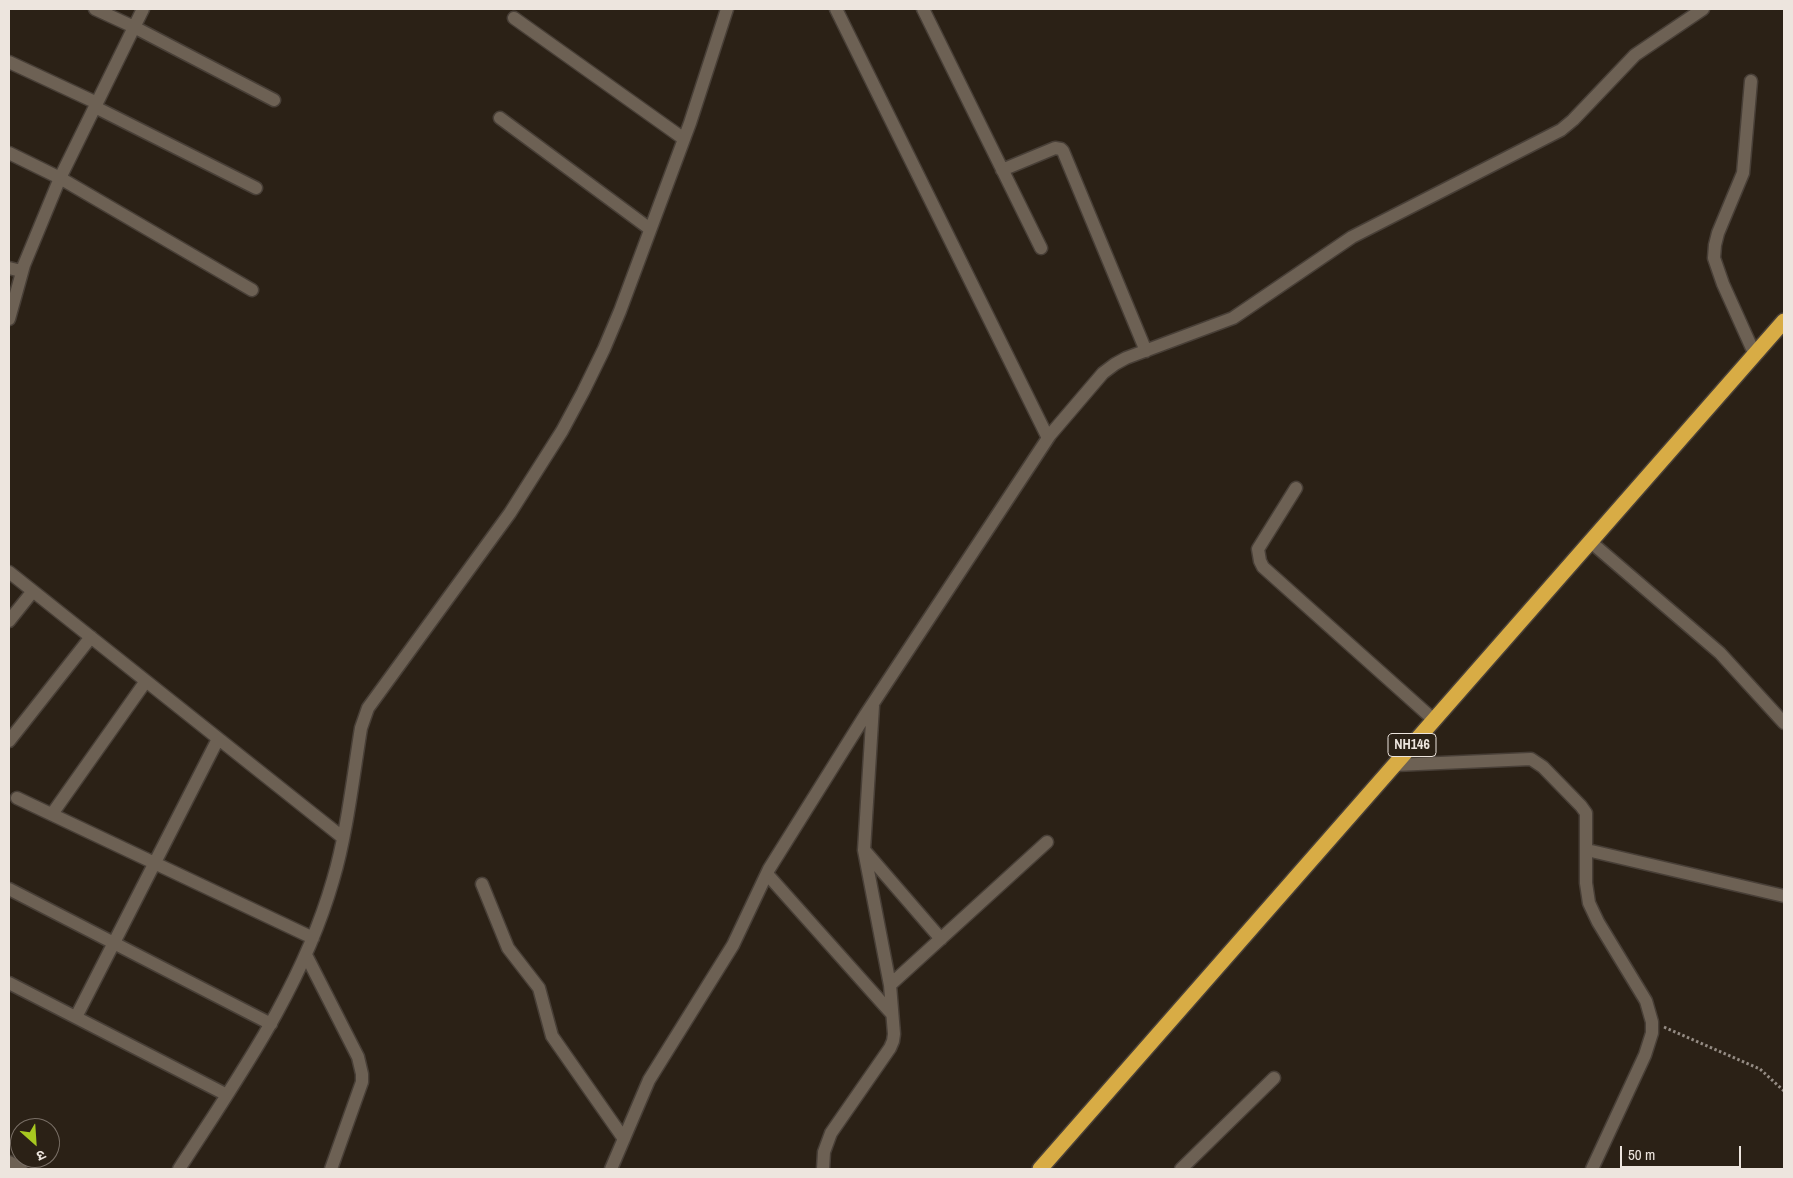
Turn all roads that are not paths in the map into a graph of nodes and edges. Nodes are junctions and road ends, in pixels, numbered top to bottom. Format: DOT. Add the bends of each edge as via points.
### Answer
graph roads {
  1 [pos="94,9"];
  2 [pos="143,9"];
  3 [pos="727,9"];
  4 [pos="836,9"];
  5 [pos="923,9"];
  6 [pos="1703,9"];
  7 [pos="514,18"];
  8 [pos="134,27"];
  9 [pos="9,62"];
  10 [pos="1751,82"];
  11 [pos="274,100"];
  12 [pos="96,105"];
  13 [pos="500,118"];
  14 [pos="684,139"];
  15 [pos="9,153"];
  16 [pos="1002,170"];
  17 [pos="60,178"];
  18 [pos="256,188"];
  19 [pos="650,229"];
  20 [pos="1041,248"];
  21 [pos="15,270"];
  22 [pos="252,290"];
  23 [pos="9,319"];
  24 [pos="1784,321"];
  25 [pos="1146,351"];
  26 [pos="1755,354"];
  27 [pos="1048,438"];
  28 [pos="1296,488"];
  29 [pos="1592,543"];
  30 [pos="9,572"];
  31 [pos="33,591"];
  32 [pos="9,621"];
  33 [pos="90,637"];
  34 [pos="146,681"];
  35 [pos="873,703"];
  36 [pos="1434,720"];
  37 [pos="1784,723"];
  38 [pos="218,739"];
  39 [pos="9,741"];
  40 [pos="1395,764"];
  41 [pos="17,798"];
  42 [pos="52,814"];
  43 [pos="342,837"];
  44 [pos="1047,842"];
  45 [pos="864,850"];
  46 [pos="1587,850"];
  47 [pos="156,862"];
  48 [pos="767,874"];
  49 [pos="482,884"];
  50 [pos="9,889"];
  51 [pos="1784,896"];
  52 [pos="313,938"];
  53 [pos="941,939"];
  54 [pos="114,943"];
  55 [pos="306,955"];
  56 [pos="9,983"];
  57 [pos="890,985"];
  58 [pos="892,1014"];
  59 [pos="76,1017"];
  60 [pos="271,1024"];
  61 [pos="1274,1078"];
  62 [pos="227,1095"];
  63 [pos="624,1139"];
  64 [pos="9,1162"];
  65 [pos="21,1169"];
  66 [pos="179,1169"];
  67 [pos="331,1169"];
  68 [pos="611,1169"];
  69 [pos="823,1169"];
  70 [pos="1040,1169"];
  71 [pos="1181,1169"];
  72 [pos="1592,1169"];
  1 -- 8 [label="street"];
  2 -- 8 [label="street"];
  3 -- 14 [label="street"];
  4 -- 27 [label="street"];
  5 -- 16 [label="street"];
  6 -- 25 [label="street" via="1635,55 1561,130 1352,237 1233,318"];
  7 -- 14 [label="street"];
  8 -- 11 [label="street"];
  8 -- 12 [label="street"];
  9 -- 12 [label="street"];
  10 -- 26 [label="street" via="1743,173 1718,233 1714,258"];
  12 -- 17 [label="street"];
  12 -- 18 [label="street"];
  13 -- 19 [label="street"];
  14 -- 19 [label="street"];
  15 -- 17 [label="street"];
  16 -- 20 [label="street"];
  16 -- 25 [label="street" via="1061,148"];
  17 -- 21 [label="street"];
  17 -- 22 [label="street"];
  19 -- 43 [label="street" via="604,349 562,430 510,512 368,708 361,728"];
  21 -- 23 [label="street"];
  24 -- 26 [label="highway, NH146"];
  25 -- 27 [label="street" via="1120,361 1104,373"];
  26 -- 29 [label="highway, NH146"];
  27 -- 35 [label="street"];
  28 -- 36 [label="street" via="1261,542 1258,555 1263,567"];
  29 -- 36 [label="highway, NH146"];
  29 -- 37 [label="street" via="1720,653"];
  30 -- 31 [label="street"];
  31 -- 32 [label="street"];
  31 -- 33 [label="street"];
  33 -- 34 [label="street"];
  33 -- 39 [label="street"];
  34 -- 38 [label="street"];
  34 -- 42 [label="street"];
  35 -- 45 [label="street"];
  35 -- 48 [label="street"];
  36 -- 40 [label="highway, NH146"];
  38 -- 43 [label="street"];
  38 -- 47 [label="street"];
  40 -- 46 [label="street" via="1525,758 1535,761 1585,810"];
  40 -- 70 [label="highway, NH146"];
  41 -- 42 [label="street"];
  42 -- 47 [label="street"];
  43 -- 52 [label="street" via="334,879"];
  44 -- 53 [label="street"];
  45 -- 53 [label="street"];
  45 -- 57 [label="street"];
  46 -- 51 [label="street"];
  46 -- 72 [label="street" via="1589,903 1646,1001 1652,1022 1645,1055"];
  47 -- 52 [label="street"];
  47 -- 54 [label="street"];
  48 -- 58 [label="street"];
  48 -- 63 [label="street" via="733,945 649,1080"];
  49 -- 63 [label="street" via="508,948 539,988 552,1036"];
  50 -- 54 [label="street"];
  52 -- 55 [label="street"];
  53 -- 57 [label="street"];
  54 -- 59 [label="street"];
  54 -- 60 [label="street"];
  55 -- 60 [label="street"];
  55 -- 67 [label="street" via="358,1057 362,1074 359,1092"];
  56 -- 59 [label="street"];
  57 -- 58 [label="street"];
  58 -- 69 [label="street" via="892,1044 830,1133"];
  59 -- 62 [label="street"];
  60 -- 62 [label="street"];
  61 -- 71 [label="street"];
  62 -- 66 [label="street"];
  63 -- 68 [label="street"];
  64 -- 65 [label="street"];
}
